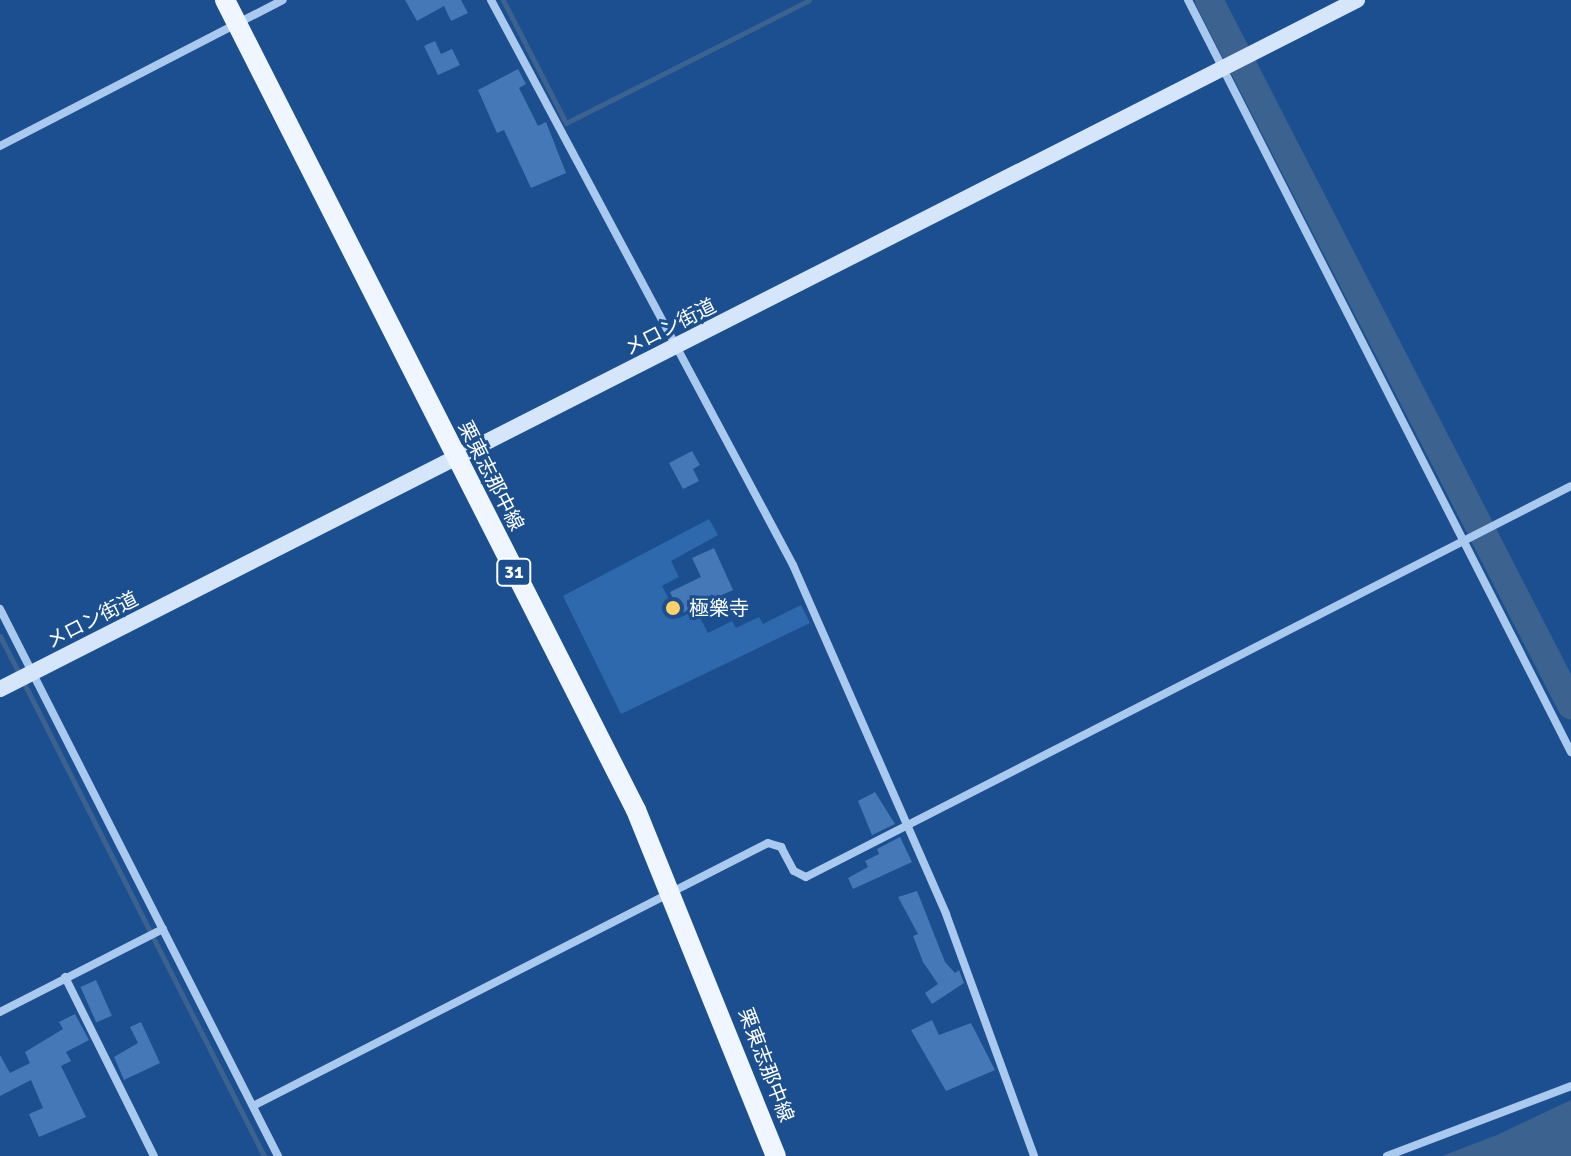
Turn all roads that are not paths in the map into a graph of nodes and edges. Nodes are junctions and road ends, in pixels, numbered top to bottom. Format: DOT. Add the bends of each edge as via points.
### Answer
graph roads {
  1 [pos="225,0"];
  2 [pos="283,0"];
  3 [pos="491,0"];
  4 [pos="1188,0"];
  5 [pos="1357,0"];
  6 [pos="237,25"];
  7 [pos="1226,65"];
  8 [pos="0,146"];
  9 [pos="676,347"];
  10 [pos="456,460"];
  11 [pos="1571,486"];
  12 [pos="1463,541"];
  13 [pos="0,609"];
  14 [pos="18,680"];
  15 [pos="1571,752"];
  16 [pos="909,825"];
  17 [pos="672,892"];
  18 [pos="158,931"];
  19 [pos="65,977"];
  20 [pos="0,1012"];
  21 [pos="1571,1086"];
  22 [pos="253,1106"];
  23 [pos="154,1156"];
  24 [pos="278,1156"];
  25 [pos="776,1156"];
  26 [pos="1034,1156"];
  27 [pos="1387,1156"];
  1 -- 6 [label="main road, 栗東志那中線 / 31"];
  2 -- 6 [label="street"];
  3 -- 9 [label="street"];
  4 -- 7 [label="street"];
  5 -- 7 [label="street, メロン街道"];
  6 -- 8 [label="street"];
  6 -- 10 [label="main road, 栗東志那中線 / 31"];
  7 -- 9 [label="street, メロン街道"];
  7 -- 12 [label="street"];
  9 -- 10 [label="street, メロン街道"];
  9 -- 16 [label="street" via="793,565"];
  10 -- 14 [label="street, メロン街道"];
  10 -- 17 [label="main road, 栗東志那中線 / 31" via="636,810"];
  11 -- 12 [label="street"];
  12 -- 15 [label="street"];
  12 -- 16 [label="street"];
  13 -- 14 [label="street"];
  14 -- 18 [label="street"];
  16 -- 17 [label="street" via="806,877 794,871 781,847 768,843"];
  16 -- 26 [label="street"];
  17 -- 22 [label="street"];
  17 -- 25 [label="main road, 栗東志那中線 / 31"];
  18 -- 19 [label="street"];
  18 -- 22 [label="street"];
  19 -- 20 [label="street"];
  19 -- 23 [label="street"];
  21 -- 27 [label="street"];
  22 -- 24 [label="street"];
}
